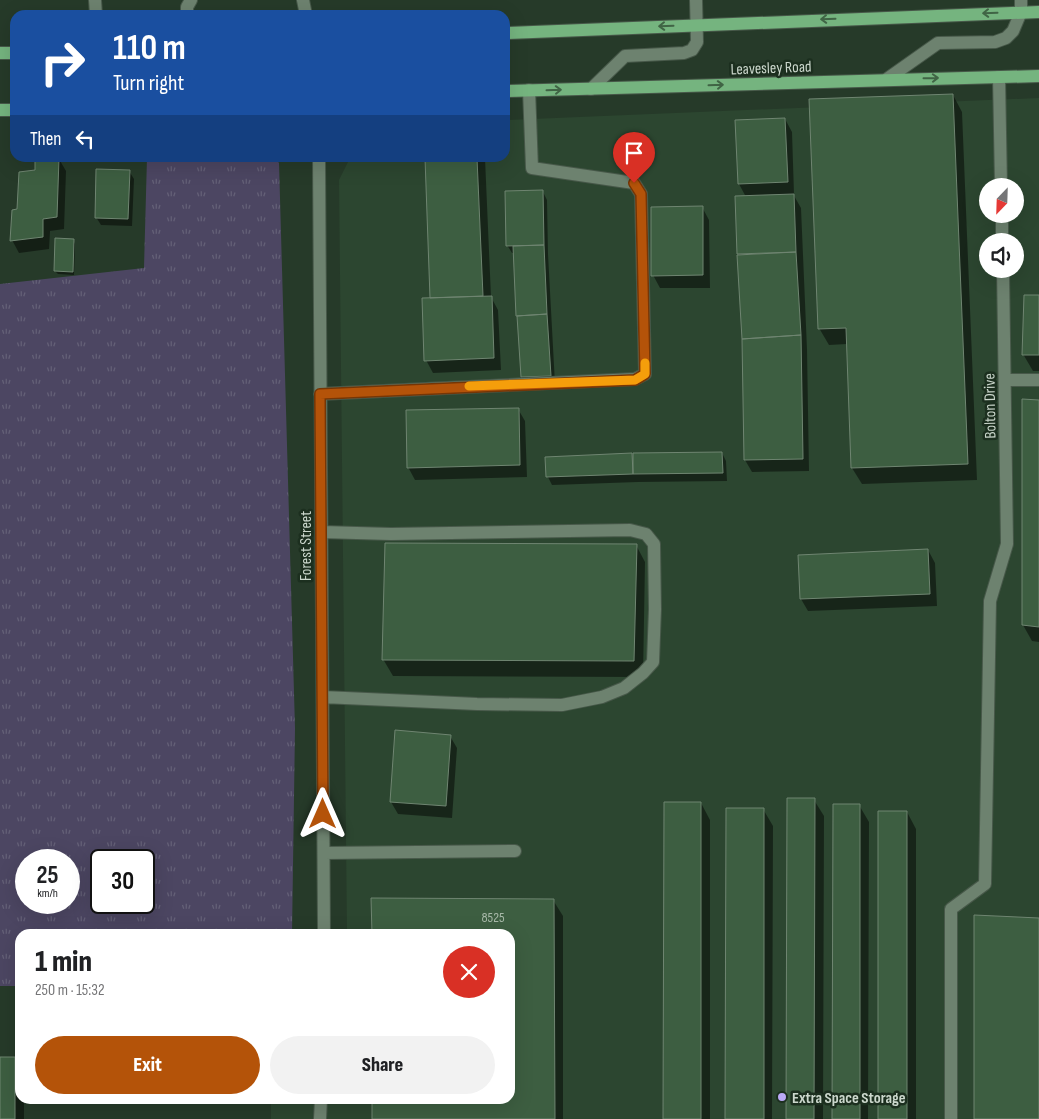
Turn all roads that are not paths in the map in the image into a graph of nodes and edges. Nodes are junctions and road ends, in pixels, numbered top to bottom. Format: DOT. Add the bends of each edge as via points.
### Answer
graph roads {
  1 [pos="696,0"];
  2 [pos="1021,6"];
  3 [pos="1039,12"];
  4 [pos="697,25"];
  5 [pos="510,33"];
  6 [pos="1000,76"];
  7 [pos="1039,76"];
  8 [pos="887,79"];
  9 [pos="591,88"];
  10 [pos="529,90"];
  11 [pos="510,91"];
  12 [pos="319,162"];
  13 [pos="1001,178"];
  14 [pos="1003,278"];
  15 [pos="1005,380"];
  16 [pos="1039,380"];
  17 [pos="320,394"];
  18 [pos="322,532"];
  19 [pos="322,696"];
  20 [pos="324,852"];
  21 [pos="514,852"];
  22 [pos="324,929"];
  23 [pos="321,1104"];
  24 [pos="320,1119"];
  25 [pos="951,1119"];
  1 -- 4 [label="street"];
  2 -- 3 [label="main road"];
  2 -- 4 [label="main road, one-way"];
  2 -- 8 [label="street" via="1013,31 1006,38 995,42 938,43"];
  4 -- 5 [label="main road, one-way"];
  4 -- 9 [label="street" via="697,42 692,50 624,56"];
  6 -- 7 [label="main road, Leavesley Road"];
  8 -- 6 [label="main road, Leavesley Road, one-way"];
  6 -- 13 [label="street"];
  9 -- 8 [label="main road, Leavesley Road, one-way"];
  10 -- 9 [label="main road, Leavesley Road, one-way"];
  10 -- 11 [label="main road, Leavesley Road"];
  10 -- 17 [label="street" via="532,168 634,183 641,194 645,374 635,380"];
  12 -- 17 [label="street, Forest Street"];
  14 -- 15 [label="street, Bolton Drive"];
  15 -- 16 [label="street"];
  15 -- 25 [label="street, Bolton Drive" via="1006,544 990,601 985,884 952,909"];
  17 -- 18 [label="street, Forest Street"];
  18 -- 19 [label="street, Forest Street"];
  18 -- 19 [label="street" via="630,530 646,534 654,544 655,609 653,662 624,688 602,697 562,705"];
  19 -- 20 [label="street, Forest Street"];
  20 -- 21 [label="street"];
  20 -- 22 [label="street, Forest Street"];
  23 -- 24 [label="street"];
}
